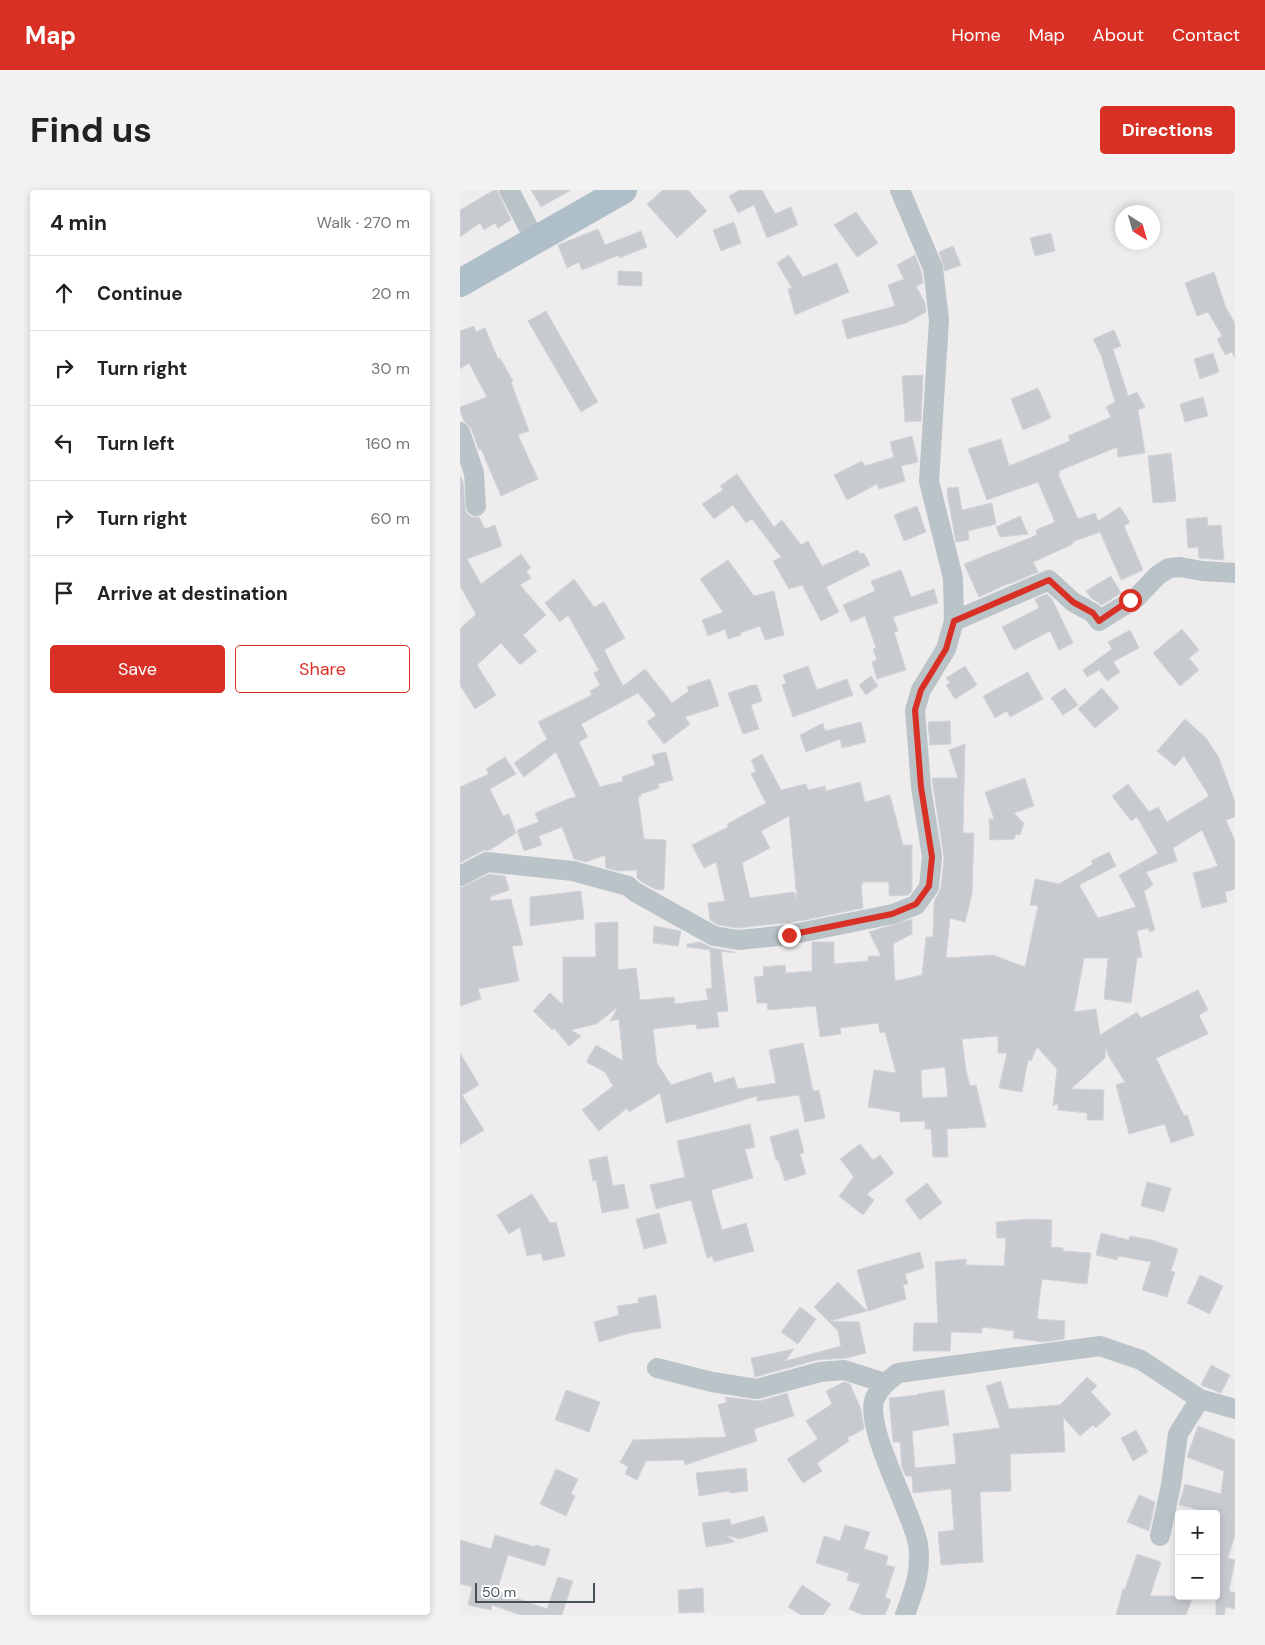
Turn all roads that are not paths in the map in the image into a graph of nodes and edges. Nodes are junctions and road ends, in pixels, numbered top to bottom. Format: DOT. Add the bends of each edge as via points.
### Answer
graph roads {
  1 [pos="509,190"];
  2 [pos="623,190"];
  3 [pos="900,190"];
  4 [pos="535,240"];
  5 [pos="460,283"];
  6 [pos="460,432"];
  7 [pos="476,506"];
  8 [pos="1235,573"];
  9 [pos="954,621"];
  10 [pos="460,876"];
  11 [pos="658,1368"];
  12 [pos="885,1383"];
  13 [pos="1200,1400"];
  14 [pos="1235,1409"];
  15 [pos="1160,1536"];
  16 [pos="906,1615"];
  1 -- 4 [label="street"];
  2 -- 4 [label="main road"];
  3 -- 9 [label="street" via="933,268 939,320 930,481 953,578"];
  4 -- 5 [label="main road"];
  6 -- 7 [label="street" via="474,473"];
  8 -- 9 [label="street" via="1180,566 1169,568 1136,598 1099,621 1049,580"];
  9 -- 10 [label="street" via="946,649 921,690 915,710 921,787 932,857 929,886 916,904 892,914 857,922 789,935 738,940 714,936 628,886 573,870 487,862"];
  11 -- 12 [label="street" via="757,1390 820,1372 844,1370"];
  12 -- 13 [label="street" via="898,1373 1100,1346 1141,1360"];
  12 -- 16 [label="street" via="874,1399 874,1414 880,1442 918,1544 919,1577"];
  13 -- 14 [label="street"];
  13 -- 15 [label="street" via="1178,1434"];
}
